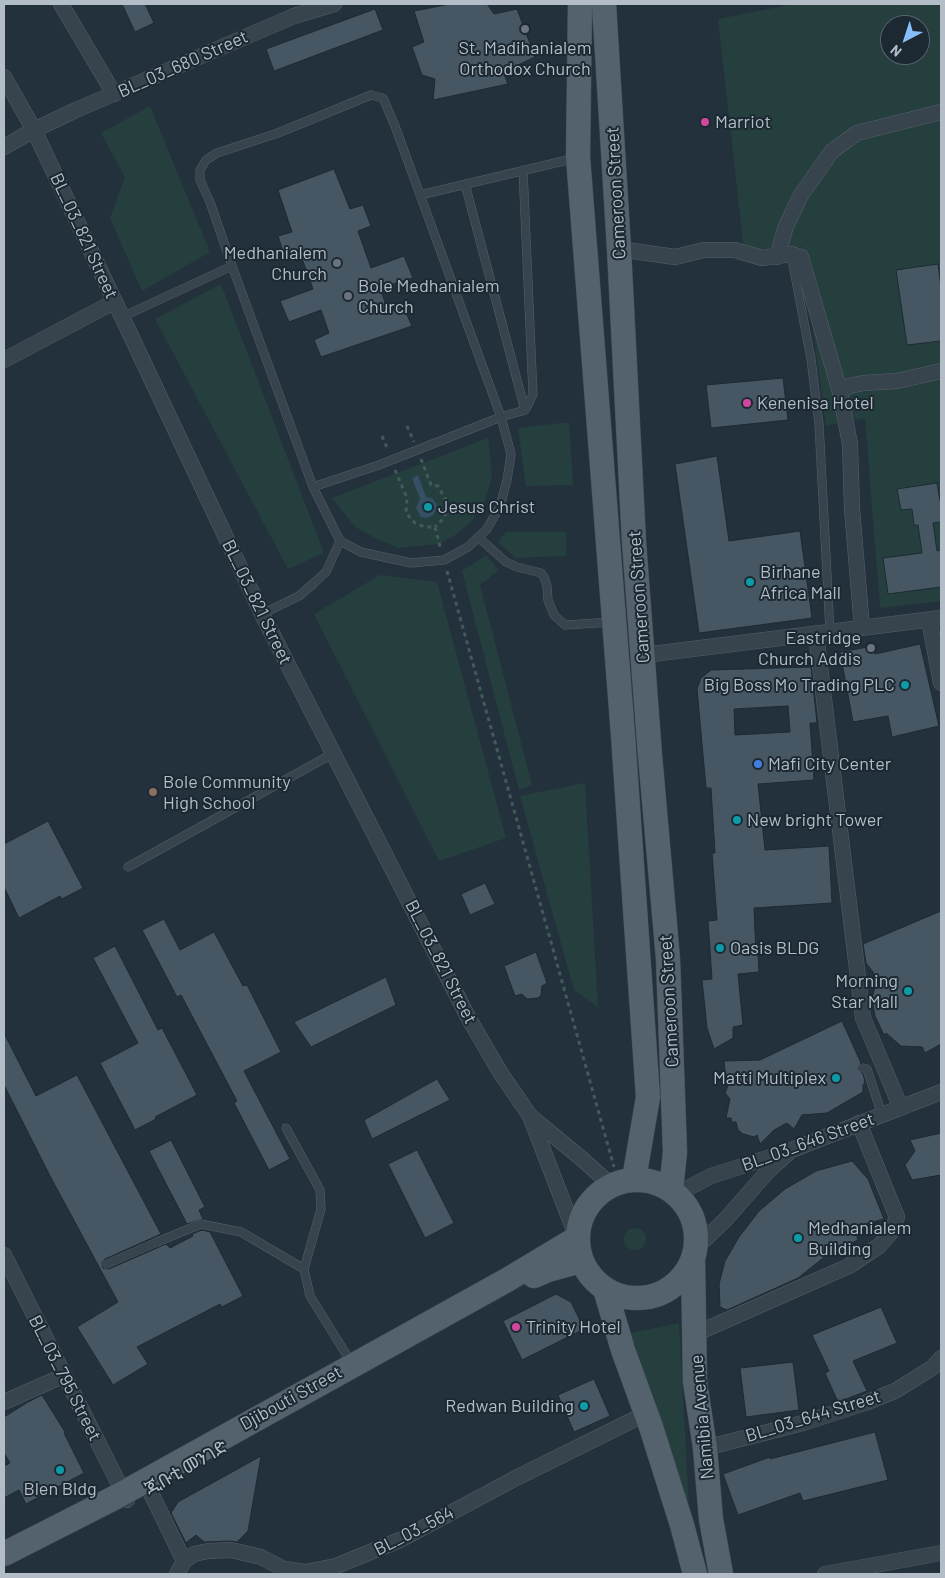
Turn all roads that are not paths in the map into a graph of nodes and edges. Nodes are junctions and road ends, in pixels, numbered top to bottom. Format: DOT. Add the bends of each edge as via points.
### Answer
graph roads {
  1 [pos="61,4"];
  2 [pos="334,4"];
  3 [pos="580,4"];
  4 [pos="604,4"];
  5 [pos="4,77"];
  6 [pos="114,94"];
  7 [pos="941,112"];
  8 [pos="34,130"];
  9 [pos="4,148"];
  10 [pos="578,157"];
  11 [pos="523,170"];
  12 [pos="465,184"];
  13 [pos="420,196"];
  14 [pos="619,249"];
  15 [pos="784,256"];
  16 [pos="232,266"];
  17 [pos="114,302"];
  18 [pos="122,317"];
  19 [pos="4,360"];
  20 [pos="941,371"];
  21 [pos="840,392"];
  22 [pos="525,410"];
  23 [pos="501,417"];
  24 [pos="313,487"];
  25 [pos="478,537"];
  26 [pos="340,541"];
  27 [pos="608,541"];
  28 [pos="634,542"];
  29 [pos="262,614"];
  30 [pos="935,619"];
  31 [pos="614,621"];
  32 [pos="862,628"];
  33 [pos="823,633"];
  34 [pos="644,655"];
  35 [pos="941,683"];
  36 [pos="334,753"];
  37 [pos="128,867"];
  38 [pos="863,1068"];
  39 [pos="941,1092"];
  40 [pos="901,1108"];
  41 [pos="882,1115"];
  42 [pos="530,1116"];
  43 [pos="860,1124"];
  44 [pos="286,1128"];
  45 [pos="789,1151"];
  46 [pos="621,1182"];
  47 [pos="674,1192"];
  48 [pos="579,1250"];
  49 [pos="695,1254"];
  50 [pos="4,1255"];
  51 [pos="107,1264"];
  52 [pos="304,1269"];
  53 [pos="606,1290"];
  54 [pos="695,1334"];
  55 [pos="941,1358"];
  56 [pos="353,1364"];
  57 [pos="63,1376"];
  58 [pos="4,1402"];
  59 [pos="646,1414"];
  60 [pos="705,1448"];
  61 [pos="149,1489"];
  62 [pos="126,1497"];
  63 [pos="941,1553"];
  64 [pos="4,1554"];
  65 [pos="261,1557"];
  66 [pos="4,1566"];
  67 [pos="181,1568"];
  68 [pos="691,1573"];
  69 [pos="269,1574"];
  70 [pos="721,1574"];
  71 [pos="825,1574"];
  1 -- 6 [label="street"];
  2 -- 6 [label="street, BL_03_680 Street" via="294,16"];
  3 -- 10 [label="main road, Cameroon Street"];
  4 -- 14 [label="main road, Cameroon Street"];
  5 -- 8 [label="street, BL_03_821 Street"];
  6 -- 8 [label="street, BL_03_680 Street"];
  7 -- 15 [label="street" via="857,134 832,151 800,195 786,226"];
  8 -- 9 [label="street, BL_03_680 Street"];
  8 -- 17 [label="street, BL_03_821 Street"];
  10 -- 11 [label="lane"];
  10 -- 27 [label="main road, Cameroon Street"];
  11 -- 12 [label="lane"];
  11 -- 22 [label="lane" via="533,394"];
  12 -- 13 [label="lane"];
  12 -- 22 [label="lane"];
  13 -- 16 [label="lane" via="383,98 372,95 278,133 217,153 206,160 200,170 200,180"];
  13 -- 23 [label="lane"];
  14 -- 15 [label="street" via="675,257 704,250 735,250 762,258"];
  14 -- 28 [label="main road, Cameroon Street"];
  15 -- 21 [label="street" via="801,257"];
  15 -- 33 [label="lane" via="811,359 818,424"];
  16 -- 18 [label="lane"];
  16 -- 24 [label="lane"];
  17 -- 18 [label="street, BL_03_821 Street"];
  17 -- 19 [label="street"];
  18 -- 29 [label="street, BL_03_821 Street"];
  20 -- 21 [label="street" via="897,382 863,383"];
  21 -- 32 [label="street" via="850,444"];
  22 -- 23 [label="lane"];
  23 -- 24 [label="lane"];
  23 -- 25 [label="lane" via="510,454 507,480 500,506 487,529"];
  24 -- 26 [label="lane"];
  25 -- 26 [label="lane" via="444,560 411,563 361,552"];
  25 -- 31 [label="lane" via="506,562 541,573 554,615 565,625"];
  26 -- 29 [label="lane" via="326,572 299,596"];
  27 -- 28 [label="main road"];
  27 -- 31 [label="main road, Cameroon Street"];
  28 -- 34 [label="main road, Cameroon Street"];
  29 -- 36 [label="street, BL_03_821 Street"];
  30 -- 32 [label="street"];
  30 -- 35 [label="street"];
  31 -- 46 [label="main road, Cameroon Street" via="648,1097"];
  32 -- 33 [label="street"];
  33 -- 34 [label="street"];
  33 -- 40 [label="street" via="863,1018"];
  34 -- 47 [label="main road, Cameroon Street" via="668,959"];
  36 -- 37 [label="lane"];
  36 -- 42 [label="street, BL_03_821 Street" via="468,1017"];
  38 -- 41 [label="lane" via="867,1069"];
  39 -- 40 [label="street, BL_03_646 Street"];
  40 -- 41 [label="street, BL_03_646 Street"];
  41 -- 43 [label="street, BL_03_646 Street"];
  42 -- 46 [label="street" via="582,1159"];
  42 -- 48 [label="street"];
  43 -- 45 [label="street, BL_03_646 Street"];
  43 -- 54 [label="street" via="897,1217 892,1231 879,1246 849,1266"];
  44 -- 52 [label="lane" via="320,1190 321,1209"];
  45 -- 47 [label="street, BL_03_646 Street" via="711,1176"];
  45 -- 49 [label="street"];
  46 -- 47 [label="main road" via="654,1181"];
  46 -- 48 [label="main road" via="601,1190 588,1203 580,1220"];
  47 -- 49 [label="main road" via="684,1201 692,1216 696,1232"];
  48 -- 53 [label="main road" via="595,1282"];
  48 -- 56 [label="main road, Djibouti Street" via="507,1280"];
  48 -- 61 [label="main road, ጂቡቲ መንገድ"];
  49 -- 53 [label="main road" via="676,1284 660,1294 642,1298 623,1297"];
  49 -- 54 [label="main road, Namibia Avenue"];
  50 -- 57 [label="street, BL_03_795 Street"];
  51 -- 52 [label="lane" via="201,1224 241,1232"];
  52 -- 56 [label="lane" via="310,1296"];
  53 -- 59 [label="main road"];
  54 -- 60 [label="main road, Namibia Avenue" via="696,1382"];
  55 -- 60 [label="street, BL_03_644 Street" via="932,1368 895,1391 865,1403"];
  56 -- 62 [label="main road, Djibouti Street"];
  57 -- 58 [label="street"];
  57 -- 62 [label="street, BL_03_795 Street"];
  59 -- 65 [label="street, BL_03_564" via="363,1556 305,1572 284,1569"];
  59 -- 68 [label="main road" via="682,1525"];
  60 -- 70 [label="main road, Namibia Avenue" via="711,1519"];
  61 -- 62 [label="main road, ጂቡቲ መንገድ"];
  61 -- 67 [label="street"];
  62 -- 64 [label="main road, Djibouti Street"];
  62 -- 66 [label="main road, ጂቡቲ መንገድ"];
  63 -- 71 [label="street"];
  65 -- 67 [label="street, BL_03_564" via="231,1550 208,1551 194,1554"];
  65 -- 69 [label="street"];
}
